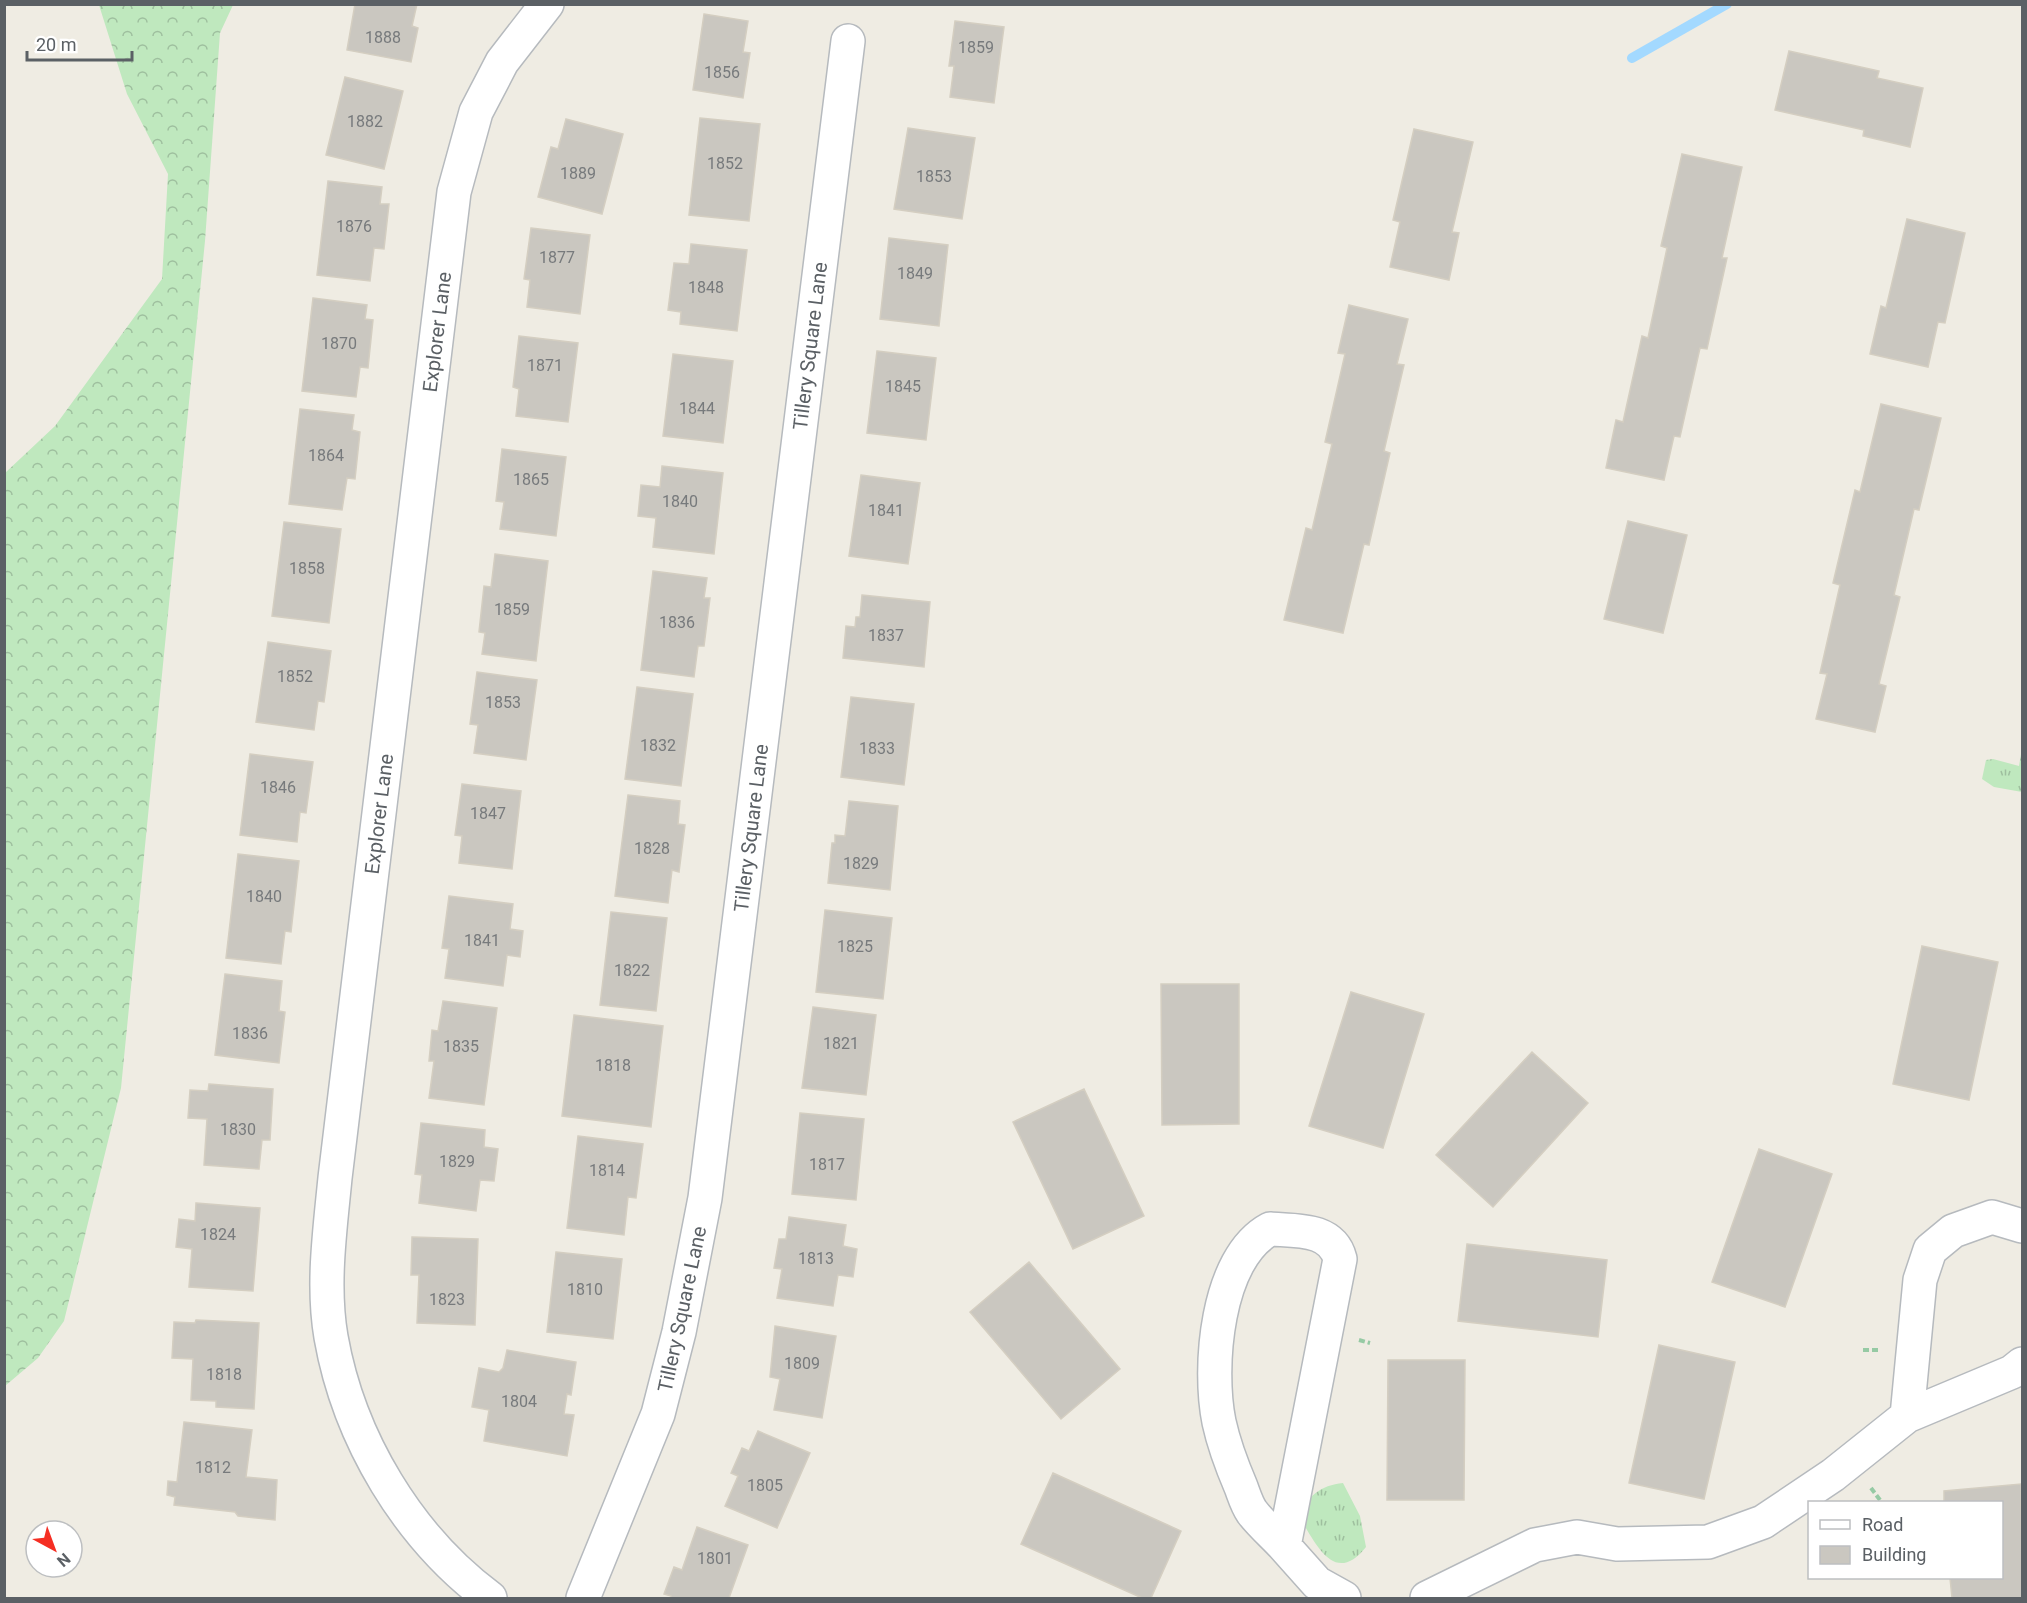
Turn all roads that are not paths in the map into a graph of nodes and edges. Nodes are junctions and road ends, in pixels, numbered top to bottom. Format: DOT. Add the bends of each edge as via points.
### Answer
graph roads {
  1 [pos="548,4"];
  2 [pos="848,41"];
  3 [pos="2022,1226"];
  4 [pos="2022,1364"];
  5 [pos="1907,1416"];
  6 [pos="1284,1545"];
  7 [pos="490,1599"];
  8 [pos="583,1599"];
  9 [pos="1344,1599"];
  10 [pos="1427,1599"];
  1 -- 7 [label="street, Explorer Lane" via="502,62 476,112 454,192 335,1178 327,1277 331,1336 346,1393 368,1449 396,1500 434,1548"];
  2 -- 8 [label="street, Tillery Square Lane" via="705,1198 679,1332 657,1414"];
  3 -- 5 [label="street" via="1992,1217 1953,1231 1930,1250 1920,1280"];
  4 -- 5 [label="street" via="2012,1372"];
  5 -- 10 [label="street" via="1833,1475 1763,1522 1708,1542 1617,1544 1577,1537 1535,1545"];
  6 -- 6 [label="street" via="1252,1511 1231,1464 1219,1420 1214,1358 1225,1299 1238,1260 1249,1245 1270,1229 1326,1237 1340,1259"];
  6 -- 9 [label="street" via="1317,1583"];
}
